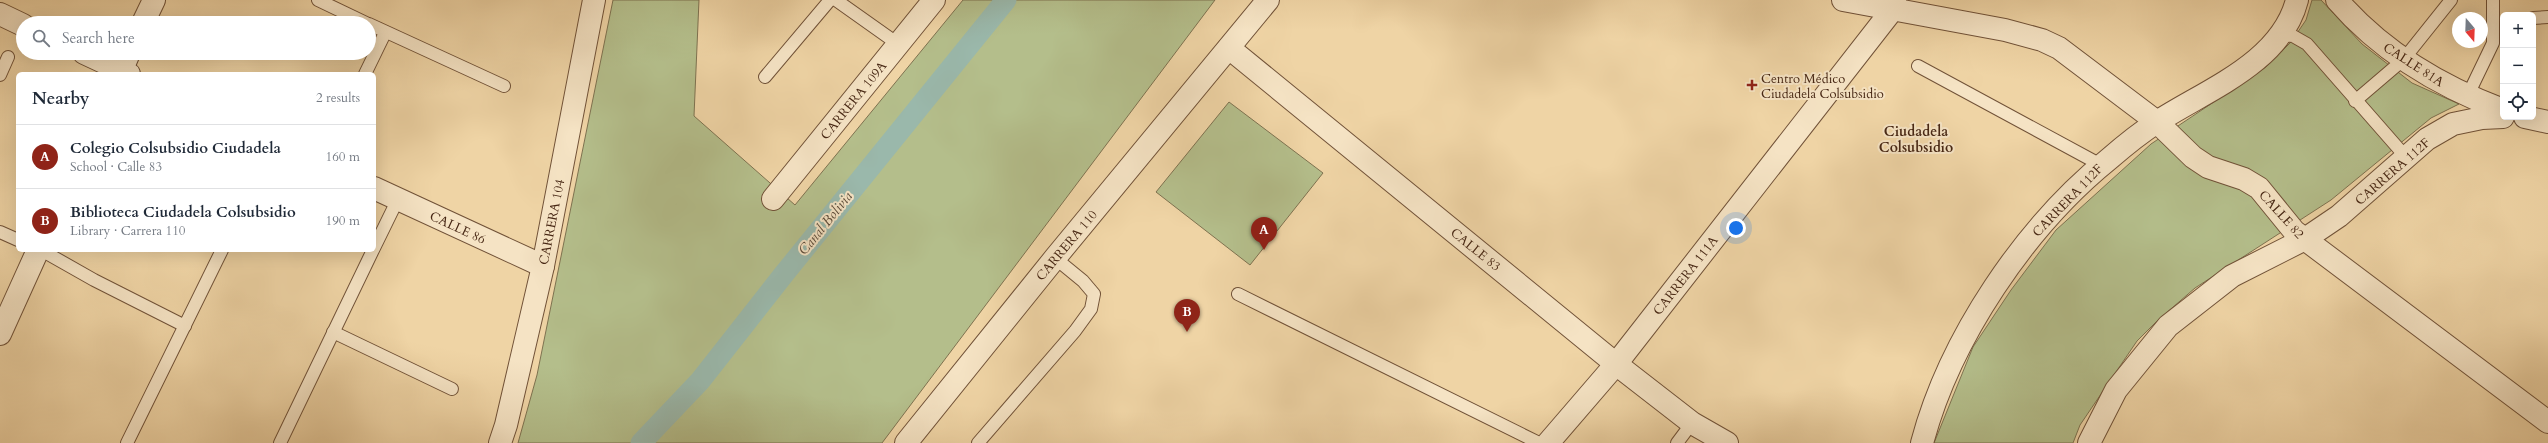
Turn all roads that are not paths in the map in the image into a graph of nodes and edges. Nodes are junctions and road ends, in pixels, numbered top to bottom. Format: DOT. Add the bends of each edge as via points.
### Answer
graph roads {
  1 [pos="154,0"];
  2 [pos="318,0"];
  3 [pos="594,0"];
  4 [pos="830,0"];
  5 [pos="836,0"];
  6 [pos="934,0"];
  7 [pos="1268,0"];
  8 [pos="1843,0"];
  9 [pos="2297,0"];
  10 [pos="2337,0"];
  11 [pos="2451,0"];
  12 [pos="2493,0"];
  13 [pos="1894,5"];
  14 [pos="0,14"];
  15 [pos="146,16"];
  16 [pos="351,16"];
  17 [pos="2548,17"];
  18 [pos="2536,18"];
  19 [pos="16,22"];
  20 [pos="2499,22"];
  21 [pos="376,28"];
  22 [pos="385,33"];
  23 [pos="2280,35"];
  24 [pos="898,44"];
  25 [pos="1229,48"];
  26 [pos="376,51"];
  27 [pos="8,57"];
  28 [pos="103,60"];
  29 [pos="372,60"];
  30 [pos="2403,60"];
  31 [pos="1918,66"];
  32 [pos="125,68"];
  33 [pos="366,72"];
  34 [pos="0,75"];
  35 [pos="765,77"];
  36 [pos="504,86"];
  37 [pos="2467,96"];
  38 [pos="2355,101"];
  39 [pos="2500,109"];
  40 [pos="2500,117"];
  41 [pos="2536,119"];
  42 [pos="2156,122"];
  43 [pos="2548,122"];
  44 [pos="2405,156"];
  45 [pos="2101,165"];
  46 [pos="376,189"];
  47 [pos="398,199"];
  48 [pos="773,199"];
  49 [pos="0,232"];
  50 [pos="16,239"];
  51 [pos="2304,240"];
  52 [pos="376,245"];
  53 [pos="39,252"];
  54 [pos="44,252"];
  55 [pos="221,252"];
  56 [pos="373,252"];
  57 [pos="1055,258"];
  58 [pos="543,266"];
  59 [pos="1238,294"];
  60 [pos="185,326"];
  61 [pos="333,332"];
  62 [pos="0,334"];
  63 [pos="1616,364"];
  64 [pos="452,389"];
  65 [pos="2548,422"];
  66 [pos="1692,423"];
  67 [pos="127,443"];
  68 [pos="280,443"];
  69 [pos="500,443"];
  70 [pos="906,443"];
  71 [pos="978,443"];
  72 [pos="1539,443"];
  73 [pos="1548,443"];
  74 [pos="1677,443"];
  75 [pos="1727,443"];
  76 [pos="1922,443"];
  77 [pos="2090,443"];
  1 -- 15 [label="street"];
  2 -- 16 [label="lane"];
  3 -- 58 [label="street, CARRERA 104"];
  4 -- 35 [label="lane"];
  5 -- 24 [label="lane"];
  6 -- 24 [label="street, CARRERA 109A"];
  7 -- 25 [label="street, CARRERA 110"];
  8 -- 13 [label="street, CALLE 82"];
  9 -- 23 [label="street, CARRERA 112F"];
  10 -- 30 [label="street, CALLE 81A" via="2373,37"];
  11 -- 30 [label="lane"];
  12 -- 20 [label="lane"];
  13 -- 42 [label="street, CALLE 82" via="2042,40 2059,48"];
  13 -- 63 [label="street, CARRERA 111A"];
  14 -- 19 [label="street"];
  17 -- 18 [label="lane"];
  20 -- 37 [label="lane"];
  21 -- 22 [label="lane"];
  22 -- 26 [label="lane"];
  22 -- 36 [label="lane"];
  23 -- 38 [label="lane" via="2293,36 2307,44"];
  23 -- 42 [label="street, CARRERA 112F" via="2259,57 2219,86"];
  24 -- 48 [label="street, CARRERA 109A"];
  25 -- 57 [label="street, CARRERA 110"];
  25 -- 63 [label="street, CALLE 83"];
  27 -- 34 [label="lane"];
  28 -- 32 [label="street"];
  29 -- 33 [label="lane"];
  30 -- 37 [label="street, CALLE 81A"];
  30 -- 38 [label="lane"];
  31 -- 45 [label="lane"];
  37 -- 39 [label="street, CALLE 81A"];
  38 -- 44 [label="lane"];
  40 -- 44 [label="street, CARRERA 112F" via="2453,124"];
  41 -- 43 [label="street"];
  42 -- 45 [label="street, CARRERA 112F"];
  42 -- 51 [label="street, CALLE 82" via="2208,167 2244,179 2259,188 2284,221"];
  44 -- 51 [label="street, CARRERA 112F" via="2373,188"];
  45 -- 76 [label="street, CARRERA 112F" via="2070,194 2022,247 1985,303 1939,393"];
  46 -- 47 [label="street, CALLE 86"];
  47 -- 52 [label="lane"];
  47 -- 58 [label="street, CALLE 86"];
  49 -- 50 [label="lane"];
  51 -- 65 [label="street, CALLE 82" via="2389,300"];
  51 -- 77 [label="street, CARRERA 112F" via="2232,276 2168,326 2116,390"];
  53 -- 62 [label="street"];
  54 -- 60 [label="lane"];
  55 -- 60 [label="lane"];
  56 -- 61 [label="lane"];
  57 -- 70 [label="street, CARRERA 110"];
  57 -- 71 [label="lane" via="1083,281 1094,294 1090,309 1075,331"];
  58 -- 69 [label="street, CARRERA 104"];
  59 -- 72 [label="lane"];
  60 -- 67 [label="lane"];
  61 -- 64 [label="lane"];
  61 -- 68 [label="lane"];
  63 -- 66 [label="street, CALLE 83"];
  63 -- 73 [label="street, CARRERA 111A"];
  66 -- 74 [label="lane"];
  66 -- 75 [label="street, CALLE 83"];
}
